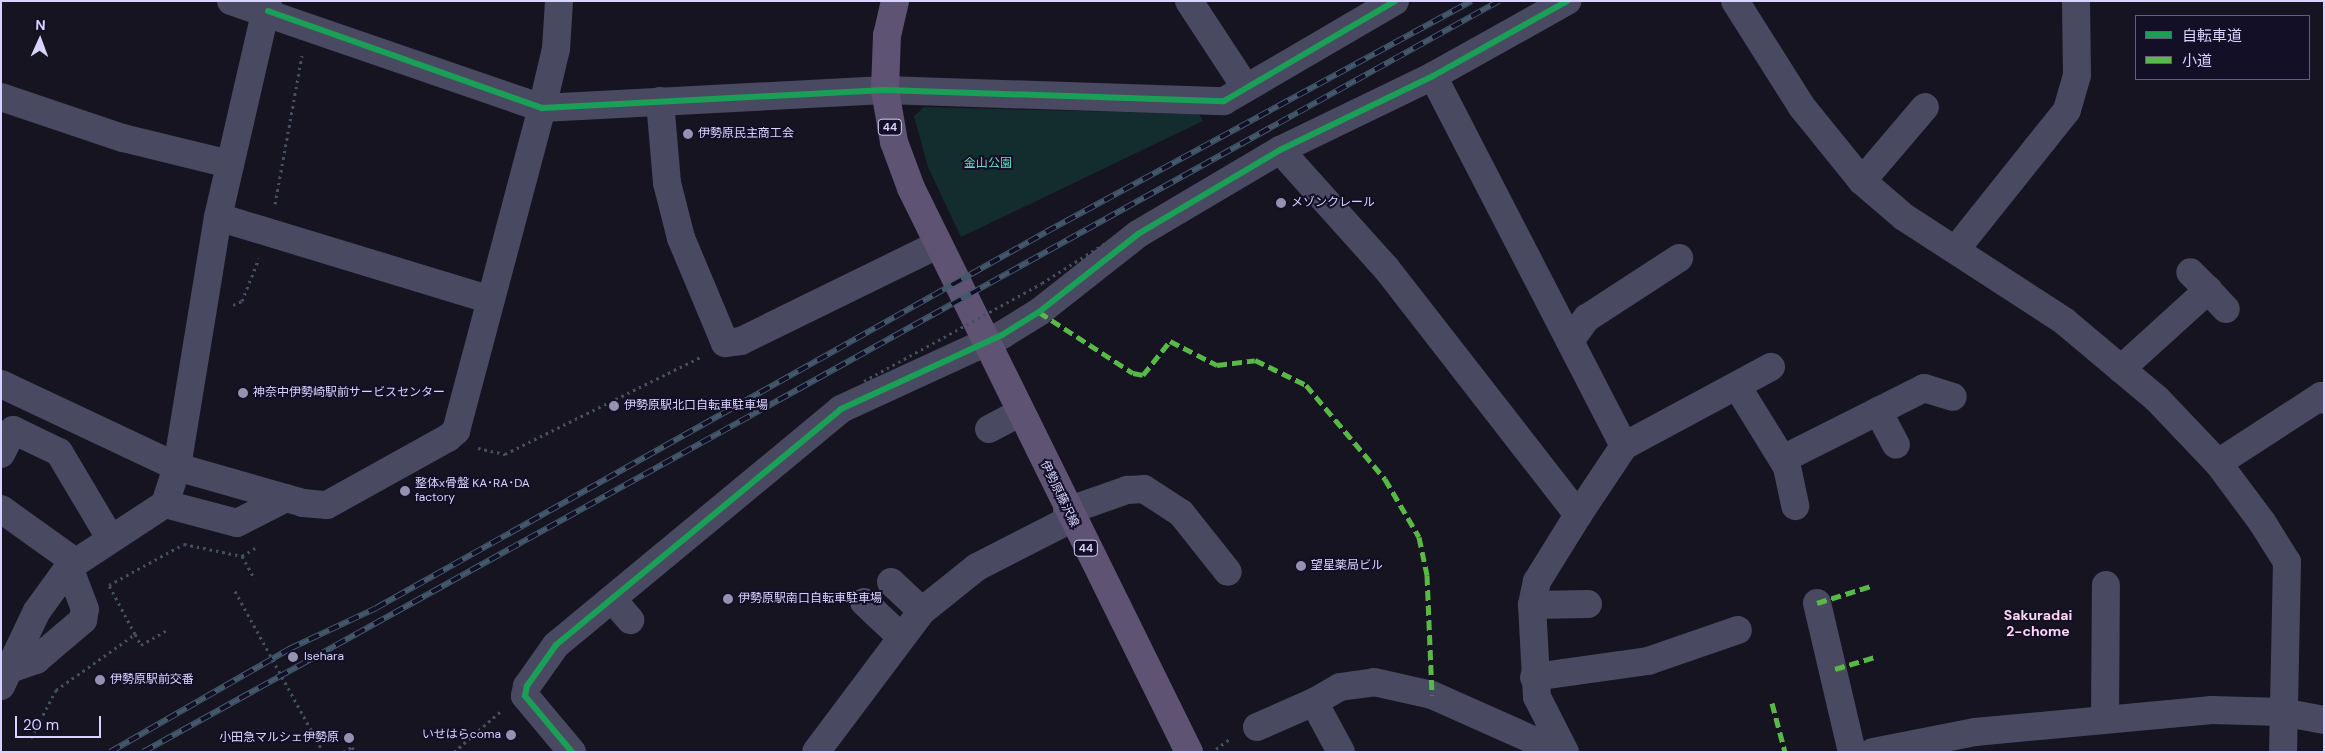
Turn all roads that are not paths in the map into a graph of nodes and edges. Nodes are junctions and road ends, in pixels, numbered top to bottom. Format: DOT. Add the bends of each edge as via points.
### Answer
graph roads {
  1 [pos="231,1"];
  2 [pos="559,1"];
  3 [pos="895,1"];
  4 [pos="1189,1"];
  5 [pos="1395,1"];
  6 [pos="1567,1"];
  7 [pos="1735,1"];
  8 [pos="2076,1"];
  9 [pos="268,6"];
  10 [pos="1433,76"];
  11 [pos="1246,88"];
  12 [pos="885,90"];
  13 [pos="1,97"];
  14 [pos="660,101"];
  15 [pos="1925,107"];
  16 [pos="542,108"];
  17 [pos="1280,150"];
  18 [pos="230,164"];
  19 [pos="1862,181"];
  20 [pos="218,218"];
  21 [pos="937,245"];
  22 [pos="1957,248"];
  23 [pos="1679,258"];
  24 [pos="2208,290"];
  25 [pos="491,300"];
  26 [pos="1570,340"];
  27 [pos="985,343"];
  28 [pos="1771,367"];
  29 [pos="2121,369"];
  30 [pos="1,384"];
  31 [pos="1737,386"];
  32 [pos="1953,397"];
  33 [pos="2324,400"];
  34 [pos="1878,412"];
  35 [pos="1019,414"];
  36 [pos="989,429"];
  37 [pos="1896,444"];
  38 [pos="1624,446"];
  39 [pos="1,454"];
  40 [pos="1782,459"];
  41 [pos="2218,463"];
  42 [pos="177,467"];
  43 [pos="286,498"];
  44 [pos="165,504"];
  45 [pos="1795,506"];
  46 [pos="1,509"];
  47 [pos="1069,515"];
  48 [pos="1578,515"];
  49 [pos="110,538"];
  50 [pos="72,565"];
  51 [pos="1228,572"];
  52 [pos="890,582"];
  53 [pos="2106,585"];
  54 [pos="612,599"];
  55 [pos="864,602"];
  56 [pos="1817,603"];
  57 [pos="1588,604"];
  58 [pos="1532,605"];
  59 [pos="922,612"];
  60 [pos="630,620"];
  61 [pos="1738,630"];
  62 [pos="900,636"];
  63 [pos="1534,677"];
  64 [pos="4,678"];
  65 [pos="1314,702"];
  66 [pos="2282,712"];
  67 [pos="2105,718"];
  68 [pos="2324,720"];
  69 [pos="1257,727"];
  70 [pos="1976,742"];
  71 [pos="572,752"];
  72 [pos="816,752"];
  73 [pos="1189,752"];
  74 [pos="1341,752"];
  75 [pos="1560,752"];
  76 [pos="1565,752"];
  77 [pos="1852,752"];
  78 [pos="1873,752"];
  79 [pos="2283,752"];
  1 -- 9 [label="street"];
  2 -- 16 [label="street" via="556,49"];
  3 -- 12 [label="main road, 44" via="886,46"];
  4 -- 11 [label="street"];
  5 -- 11 [label="street"];
  6 -- 10 [label="street"];
  7 -- 19 [label="street" via="1802,107"];
  8 -- 22 [label="street" via="2077,75 2067,110"];
  9 -- 16 [label="street" via="304,23"];
  9 -- 18 [label="street"];
  10 -- 17 [label="street"];
  10 -- 26 [label="street"];
  11 -- 12 [label="street" via="1224,101"];
  12 -- 14 [label="street"];
  12 -- 21 [label="main road, 44" via="894,142"];
  13 -- 18 [label="street" via="123,138"];
  14 -- 16 [label="street"];
  14 -- 21 [label="street" via="667,184 680,238 725,342 742,341"];
  15 -- 19 [label="street"];
  16 -- 25 [label="street"];
  17 -- 27 [label="street" via="1138,234 1039,312"];
  17 -- 48 [label="street" via="1386,268"];
  18 -- 20 [label="street"];
  19 -- 22 [label="street" via="1904,217"];
  20 -- 25 [label="street"];
  20 -- 42 [label="street"];
  21 -- 27 [label="main road, 44"];
  22 -- 29 [label="street" via="2064,321"];
  23 -- 26 [label="street" via="1587,318"];
  24 -- 29 [label="street"];
  25 -- 43 [label="street" via="456,430 444,441 327,505"];
  26 -- 38 [label="street"];
  27 -- 35 [label="main road, 伊勢原藤沢線 / 44"];
  27 -- 54 [label="street" via="841,409"];
  28 -- 31 [label="street"];
  29 -- 41 [label="street"];
  30 -- 42 [label="street"];
  31 -- 38 [label="street"];
  31 -- 40 [label="street"];
  32 -- 34 [label="street" via="1924,388"];
  33 -- 41 [label="street" via="2321,396"];
  34 -- 37 [label="street"];
  34 -- 40 [label="street"];
  35 -- 36 [label="street"];
  35 -- 47 [label="main road, 伊勢原藤沢線 / 44"];
  38 -- 48 [label="street"];
  39 -- 49 [label="street" via="13,430 59,452"];
  40 -- 45 [label="street" via="1792,482"];
  41 -- 66 [label="street" via="2288,562"];
  42 -- 43 [label="street"];
  42 -- 44 [label="street"];
  43 -- 44 [label="street" via="238,523"];
  44 -- 49 [label="street"];
  46 -- 50 [label="street"];
  47 -- 51 [label="street" via="1127,490 1144,489 1181,513"];
  47 -- 59 [label="street" via="977,567"];
  47 -- 73 [label="main road, 伊勢原藤沢線 / 44"];
  48 -- 58 [label="street" via="1538,582"];
  49 -- 50 [label="street"];
  50 -- 64 [label="street" via="37,611"];
  50 -- 64 [label="street" via="85,608 83,620 36,660"];
  52 -- 59 [label="street"];
  53 -- 67 [label="street"];
  54 -- 60 [label="street"];
  54 -- 71 [label="street" via="556,645 526,691"];
  55 -- 62 [label="street"];
  56 -- 77 [label="street"];
  57 -- 58 [label="street"];
  58 -- 63 [label="street"];
  59 -- 62 [label="street"];
  61 -- 63 [label="street" via="1648,661"];
  62 -- 72 [label="street"];
  63 -- 76 [label="street" via="1537,697"];
  65 -- 69 [label="street"];
  65 -- 74 [label="street"];
  65 -- 75 [label="street" via="1340,687 1374,682 1432,695"];
  66 -- 67 [label="street" via="2212,710"];
  66 -- 68 [label="street"];
  66 -- 79 [label="street"];
  67 -- 70 [label="street"];
  70 -- 78 [label="street"];
}
